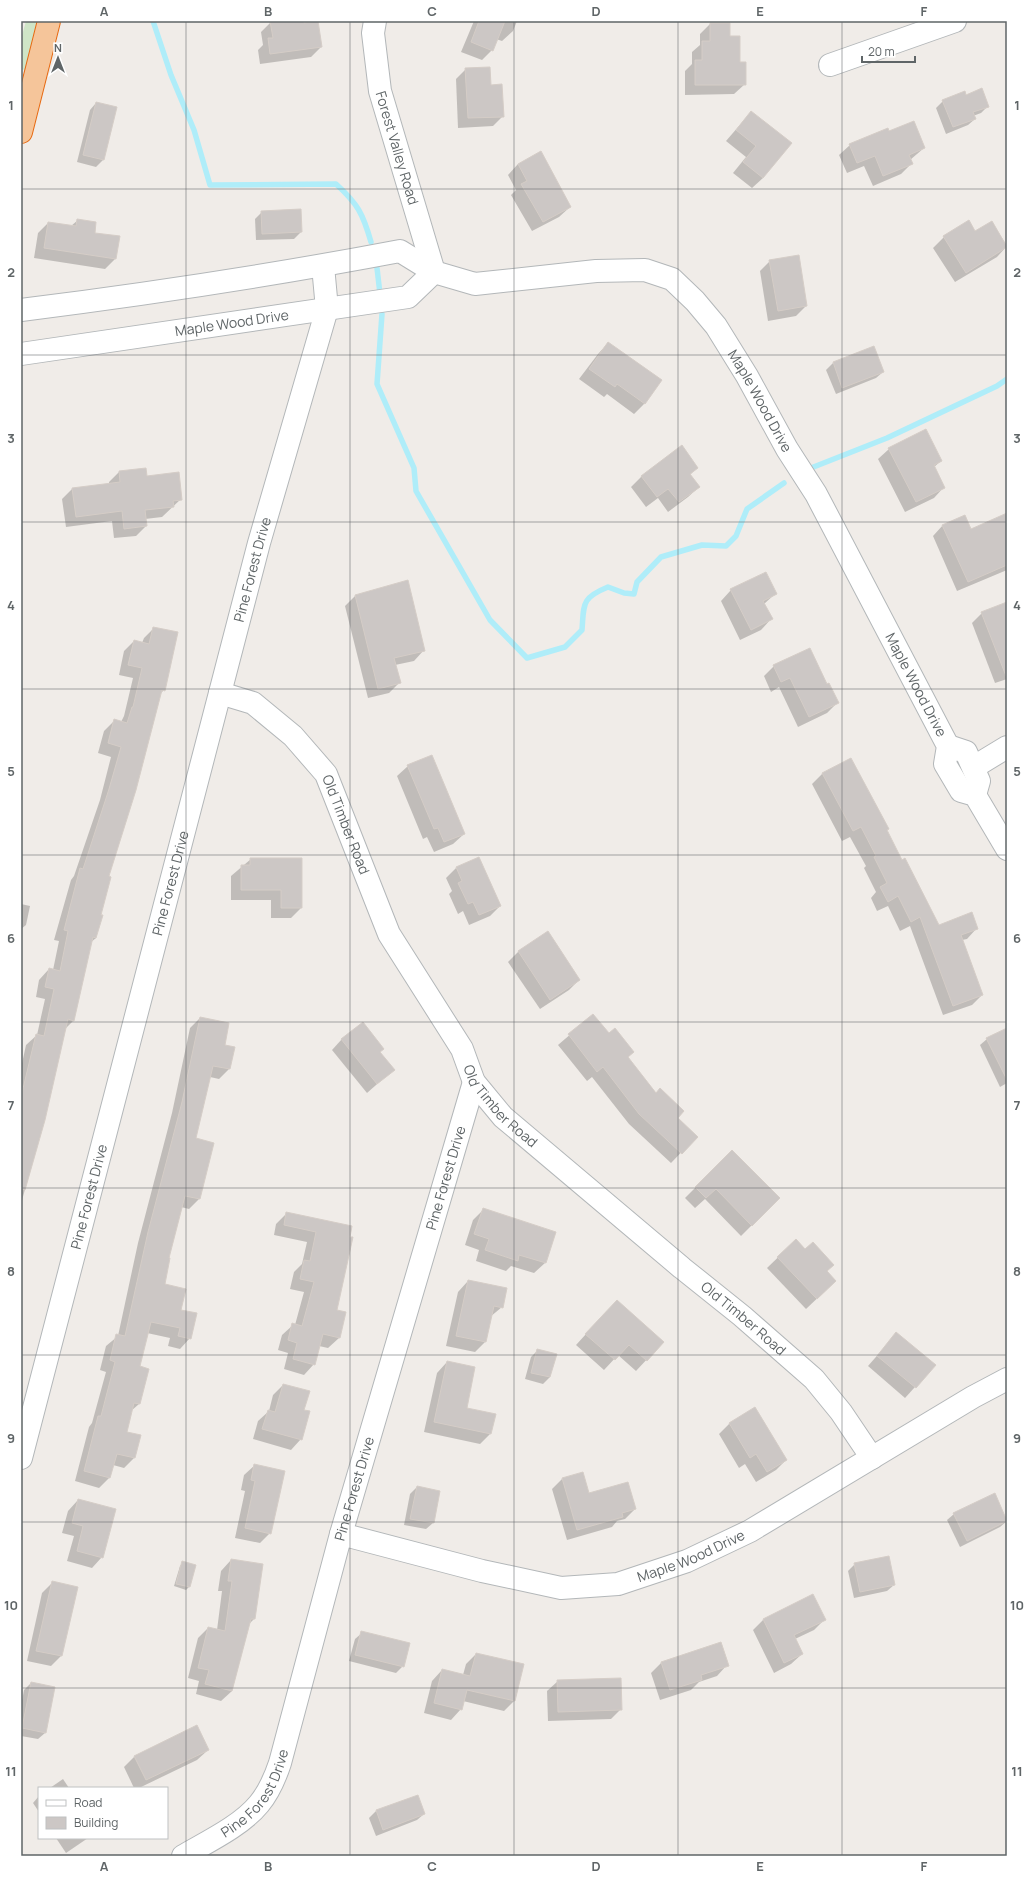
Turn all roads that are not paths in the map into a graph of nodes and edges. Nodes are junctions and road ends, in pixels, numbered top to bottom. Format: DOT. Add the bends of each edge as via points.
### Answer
graph roads {
  1 [pos="49,21"];
  2 [pos="375,21"];
  3 [pos="955,21"];
  4 [pos="830,65"];
  5 [pos="21,132"];
  6 [pos="323,266"];
  7 [pos="434,272"];
  8 [pos="327,309"];
  9 [pos="21,310"];
  10 [pos="21,354"];
  11 [pos="220,693"];
  12 [pos="948,746"];
  13 [pos="1007,747"];
  14 [pos="974,767"];
  15 [pos="975,795"];
  16 [pos="1007,849"];
  17 [pos="474,1082"];
  18 [pos="1007,1379"];
  19 [pos="27,1412"];
  20 [pos="21,1458"];
  21 [pos="872,1458"];
  22 [pos="341,1534"];
  23 [pos="183,1856"];
  1 -- 5 [label="highway"];
  2 -- 7 [label="street, Forest Valley Road" via="373,33 380,91"];
  3 -- 4 [label="street"];
  6 -- 7 [label="street, Maple Wood Drive" via="400,251"];
  6 -- 8 [label="street"];
  6 -- 9 [label="street, Maple Wood Drive"];
  7 -- 8 [label="street, Maple Wood Drive" via="408,297"];
  7 -- 12 [label="street, Maple Wood Drive" via="475,284 573,273 644,270 672,279 716,326 747,376 787,449 816,494"];
  8 -- 10 [label="street, Maple Wood Drive"];
  8 -- 11 [label="street, Pine Forest Drive" via="259,543"];
  11 -- 17 [label="street, Old Timber Road" via="253,703 293,736 326,774 389,934 462,1050"];
  11 -- 19 [label="street, Pine Forest Drive"];
  12 -- 14 [label="street, Maple Wood Drive" via="966,752"];
  12 -- 15 [label="street, Maple Wood Drive" via="945,764 953,779 960,791"];
  13 -- 14 [label="street"];
  14 -- 15 [label="street, Maple Wood Drive" via="979,780"];
  15 -- 16 [label="street"];
  17 -- 21 [label="street, Old Timber Road" via="503,1117 814,1379 841,1412"];
  17 -- 22 [label="street, Pine Forest Drive"];
  18 -- 21 [label="street, Maple Wood Drive"];
  19 -- 20 [label="street, Pine Forest Drive"];
  21 -- 22 [label="street, Maple Wood Drive" via="750,1531 687,1561 618,1584 561,1588 482,1571"];
  22 -- 23 [label="street, Pine Forest Drive" via="280,1763 272,1784 259,1804 235,1824"];
}
